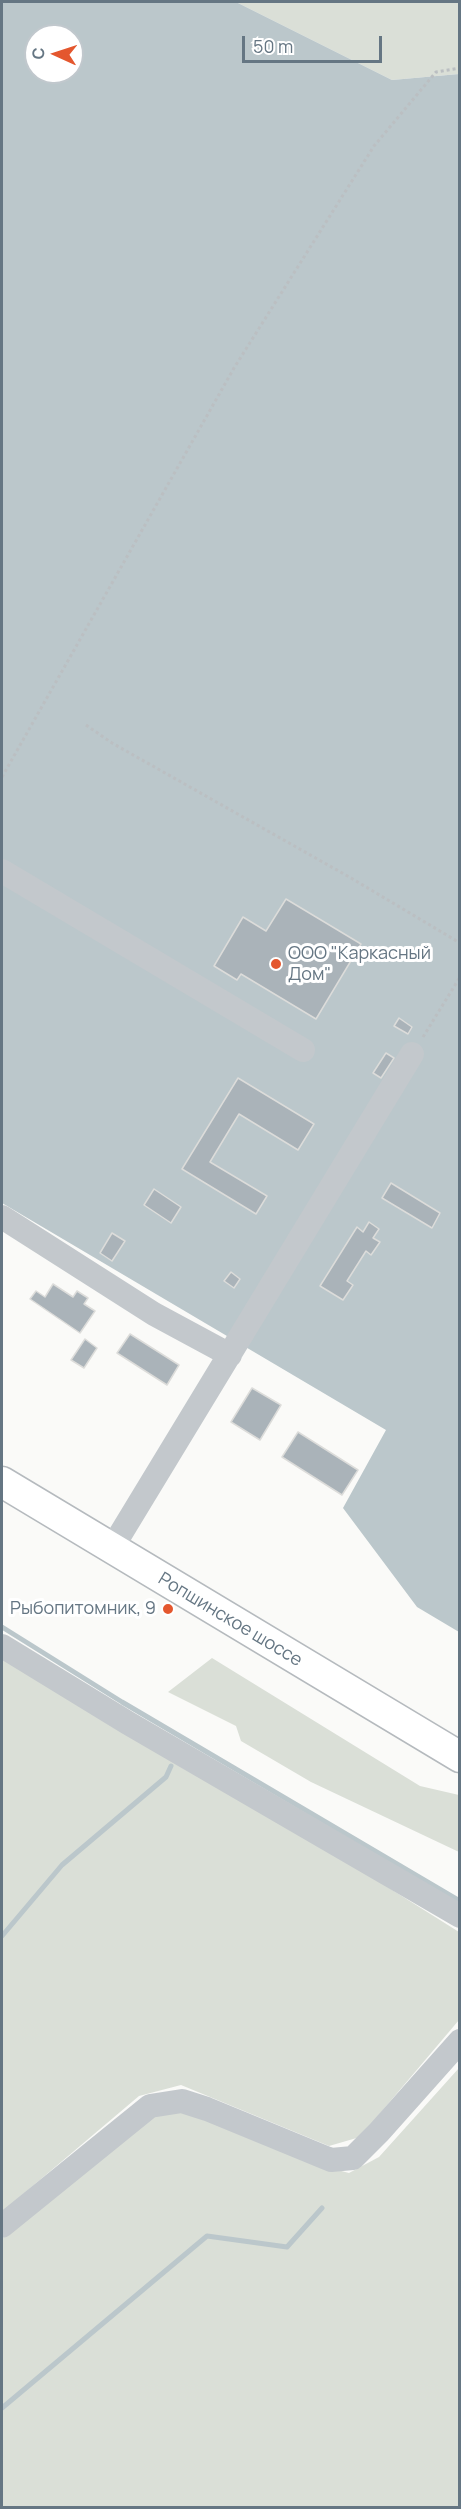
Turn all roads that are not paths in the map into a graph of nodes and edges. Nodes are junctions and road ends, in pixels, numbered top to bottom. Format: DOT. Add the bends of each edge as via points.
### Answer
graph roads {
  1 [pos="2,871"];
  2 [pos="303,1050"];
  3 [pos="412,1054"];
  4 [pos="2,1217"];
  5 [pos="230,1355"];
  6 [pos="2,1482"];
  7 [pos="112,1548"];
  8 [pos="2,1646"];
  9 [pos="459,1757"];
  10 [pos="459,1916"];
  11 [pos="459,2041"];
  12 [pos="2,2226"];
  1 -- 2 [label="street"];
  3 -- 5 [label="street"];
  4 -- 5 [label="street" via="154,1314"];
  5 -- 7 [label="street"];
  6 -- 7 [label="main road, Ропшинское шоссе"];
  7 -- 9 [label="main road, Ропшинское шоссе"];
  8 -- 10 [label="street"];
  11 -- 12 [label="street" via="353,2158 331,2160 182,2101 150,2106"];
}
